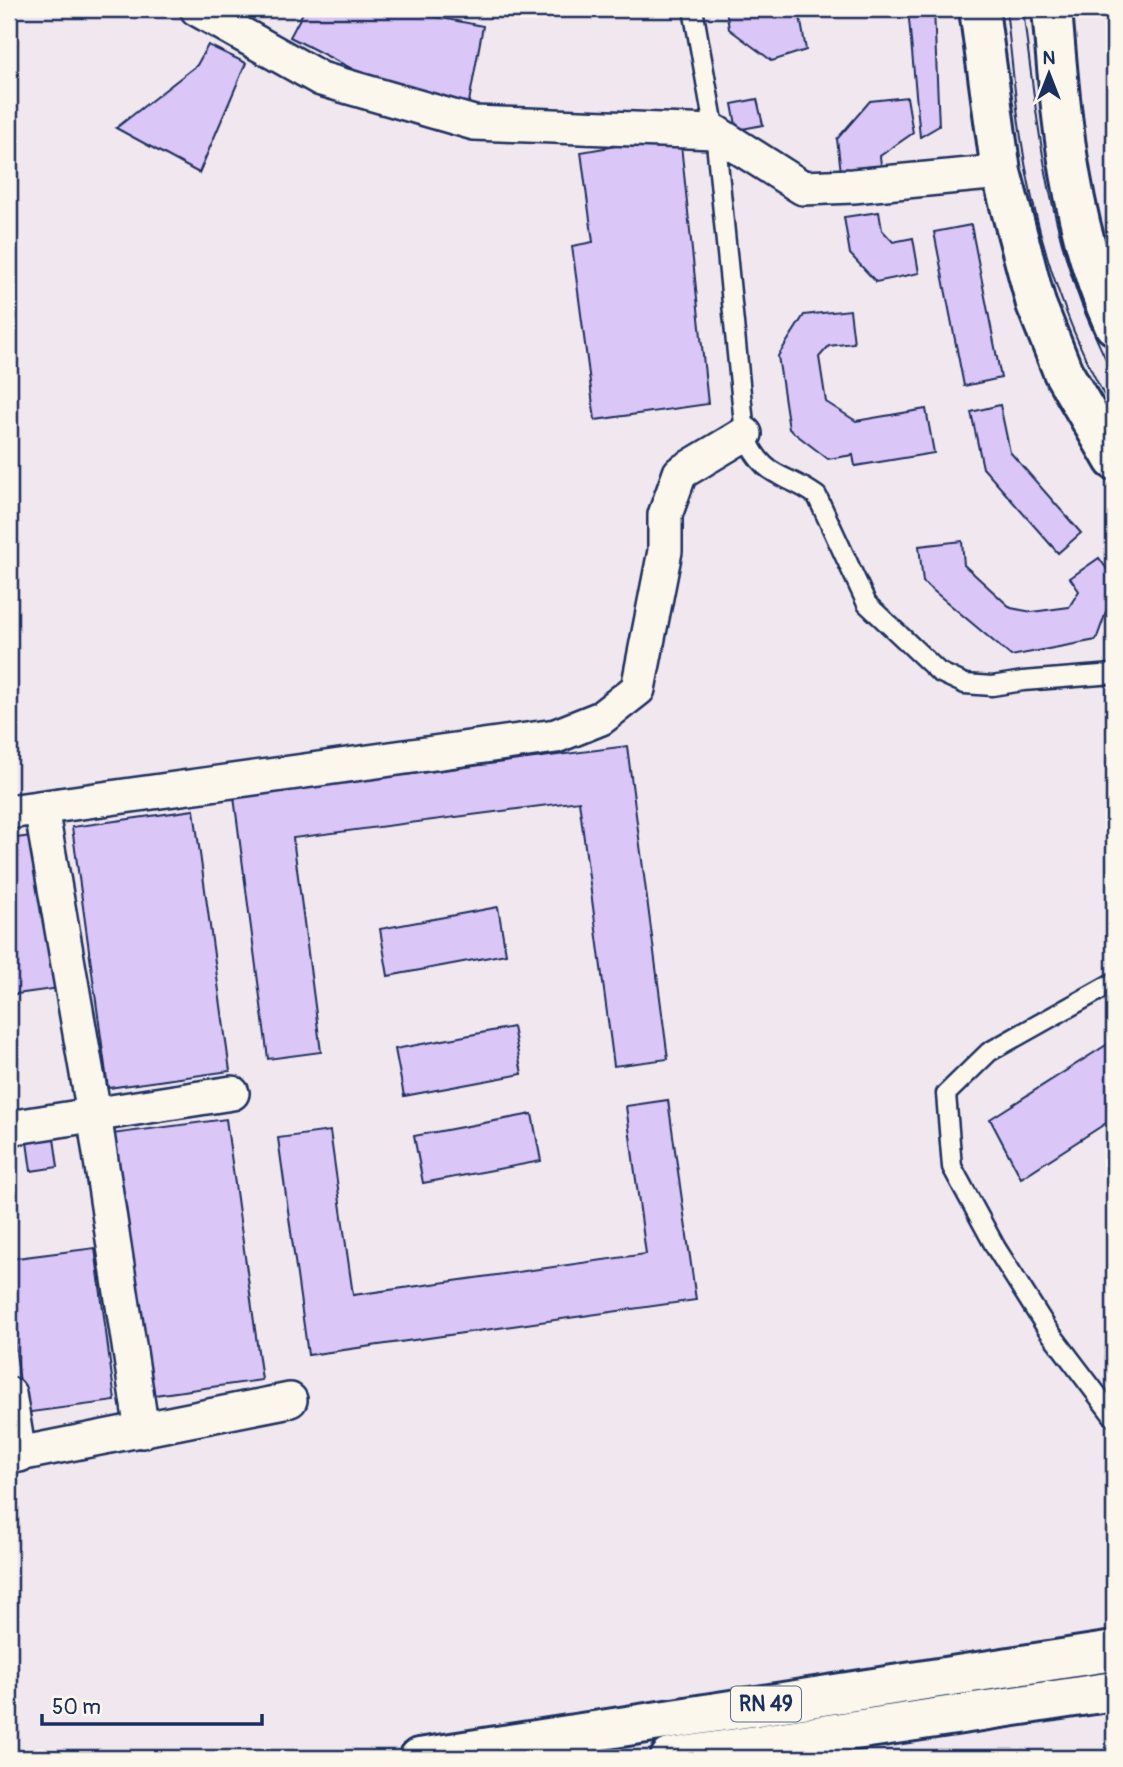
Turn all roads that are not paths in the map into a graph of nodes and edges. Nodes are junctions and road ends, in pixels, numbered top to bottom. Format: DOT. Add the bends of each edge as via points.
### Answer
graph roads {
  1 [pos="197,9"];
  2 [pos="693,9"];
  3 [pos="979,9"];
  4 [pos="1052,9"];
  5 [pos="715,132"];
  6 [pos="1000,172"];
  7 [pos="1114,325"];
  8 [pos="745,434"];
  9 [pos="1114,460"];
  10 [pos="1114,674"];
  11 [pos="25,810"];
  12 [pos="1114,982"];
  13 [pos="232,1094"];
  14 [pos="94,1115"];
  15 [pos="9,1128"];
  16 [pos="9,1394"];
  17 [pos="290,1400"];
  18 [pos="1114,1418"];
  19 [pos="142,1431"];
  20 [pos="14,1456"];
  21 [pos="1114,1651"];
  22 [pos="1114,1691"];
  23 [pos="419,1758"];
  24 [pos="670,1758"];
  1 -- 5 [label="street" via="321,79 474,122"];
  2 -- 5 [label="lane"];
  3 -- 6 [label="main road"];
  4 -- 7 [label="main road" via="1062,131 1079,223"];
  5 -- 6 [label="street" via="803,188"];
  5 -- 8 [label="lane"];
  6 -- 9 [label="main road" via="1036,304 1063,372"];
  8 -- 10 [label="lane" via="760,463 817,496 867,604 939,672 965,684 992,686"];
  8 -- 11 [label="street" via="680,473 665,515 665,551 638,689 601,718 556,736"];
  11 -- 14 [label="street"];
  12 -- 18 [label="lane" via="989,1052 946,1094 952,1167 1046,1327"];
  13 -- 14 [label="street"];
  14 -- 15 [label="street"];
  14 -- 19 [label="street"];
  16 -- 20 [label="street"];
  17 -- 19 [label="street"];
  19 -- 20 [label="street"];
  21 -- 23 [label="main road, RN 49"];
  22 -- 24 [label="main road, RN 49"];
}
